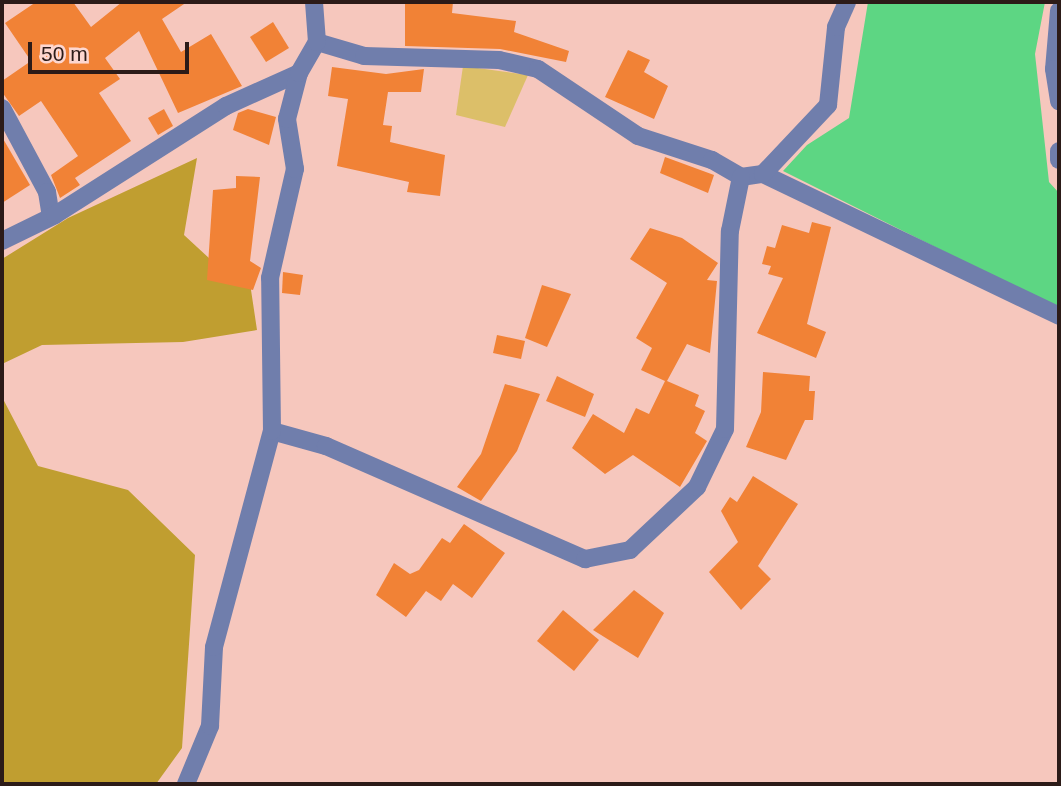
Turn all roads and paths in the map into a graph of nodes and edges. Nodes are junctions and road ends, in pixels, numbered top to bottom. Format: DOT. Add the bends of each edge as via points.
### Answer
graph roads {
  1 [pos="314,2"];
  2 [pos="847,2"];
  3 [pos="1059,10"];
  4 [pos="317,42"];
  5 [pos="299,74"];
  6 [pos="1059,102"];
  7 [pos="2,108"];
  8 [pos="1059,151"];
  9 [pos="1059,160"];
  10 [pos="763,174"];
  11 [pos="741,177"];
  12 [pos="51,217"];
  13 [pos="2,241"];
  14 [pos="1059,316"];
  15 [pos="272,431"];
  16 [pos="186,784"];
  1 -- 4 [label="street"];
  2 -- 10 [label="street" via="836,27 828,105"];
  3 -- 6 [label="street" via="1054,69"];
  4 -- 5 [label="street"];
  4 -- 11 [label="street" via="374,57 499,60 538,69 638,136 712,160"];
  5 -- 12 [label="street" via="226,106"];
  5 -- 15 [label="street" via="287,119 295,169 270,278"];
  7 -- 12 [label="street" via="47,192"];
  8 -- 9 [label="street"];
  10 -- 11 [label="street"];
  10 -- 14 [label="street"];
  11 -- 15 [label="street" via="730,231 725,429 697,487 630,550 585,559 326,446"];
  12 -- 13 [label="street"];
  15 -- 16 [label="street" via="214,647 210,726"];
}
